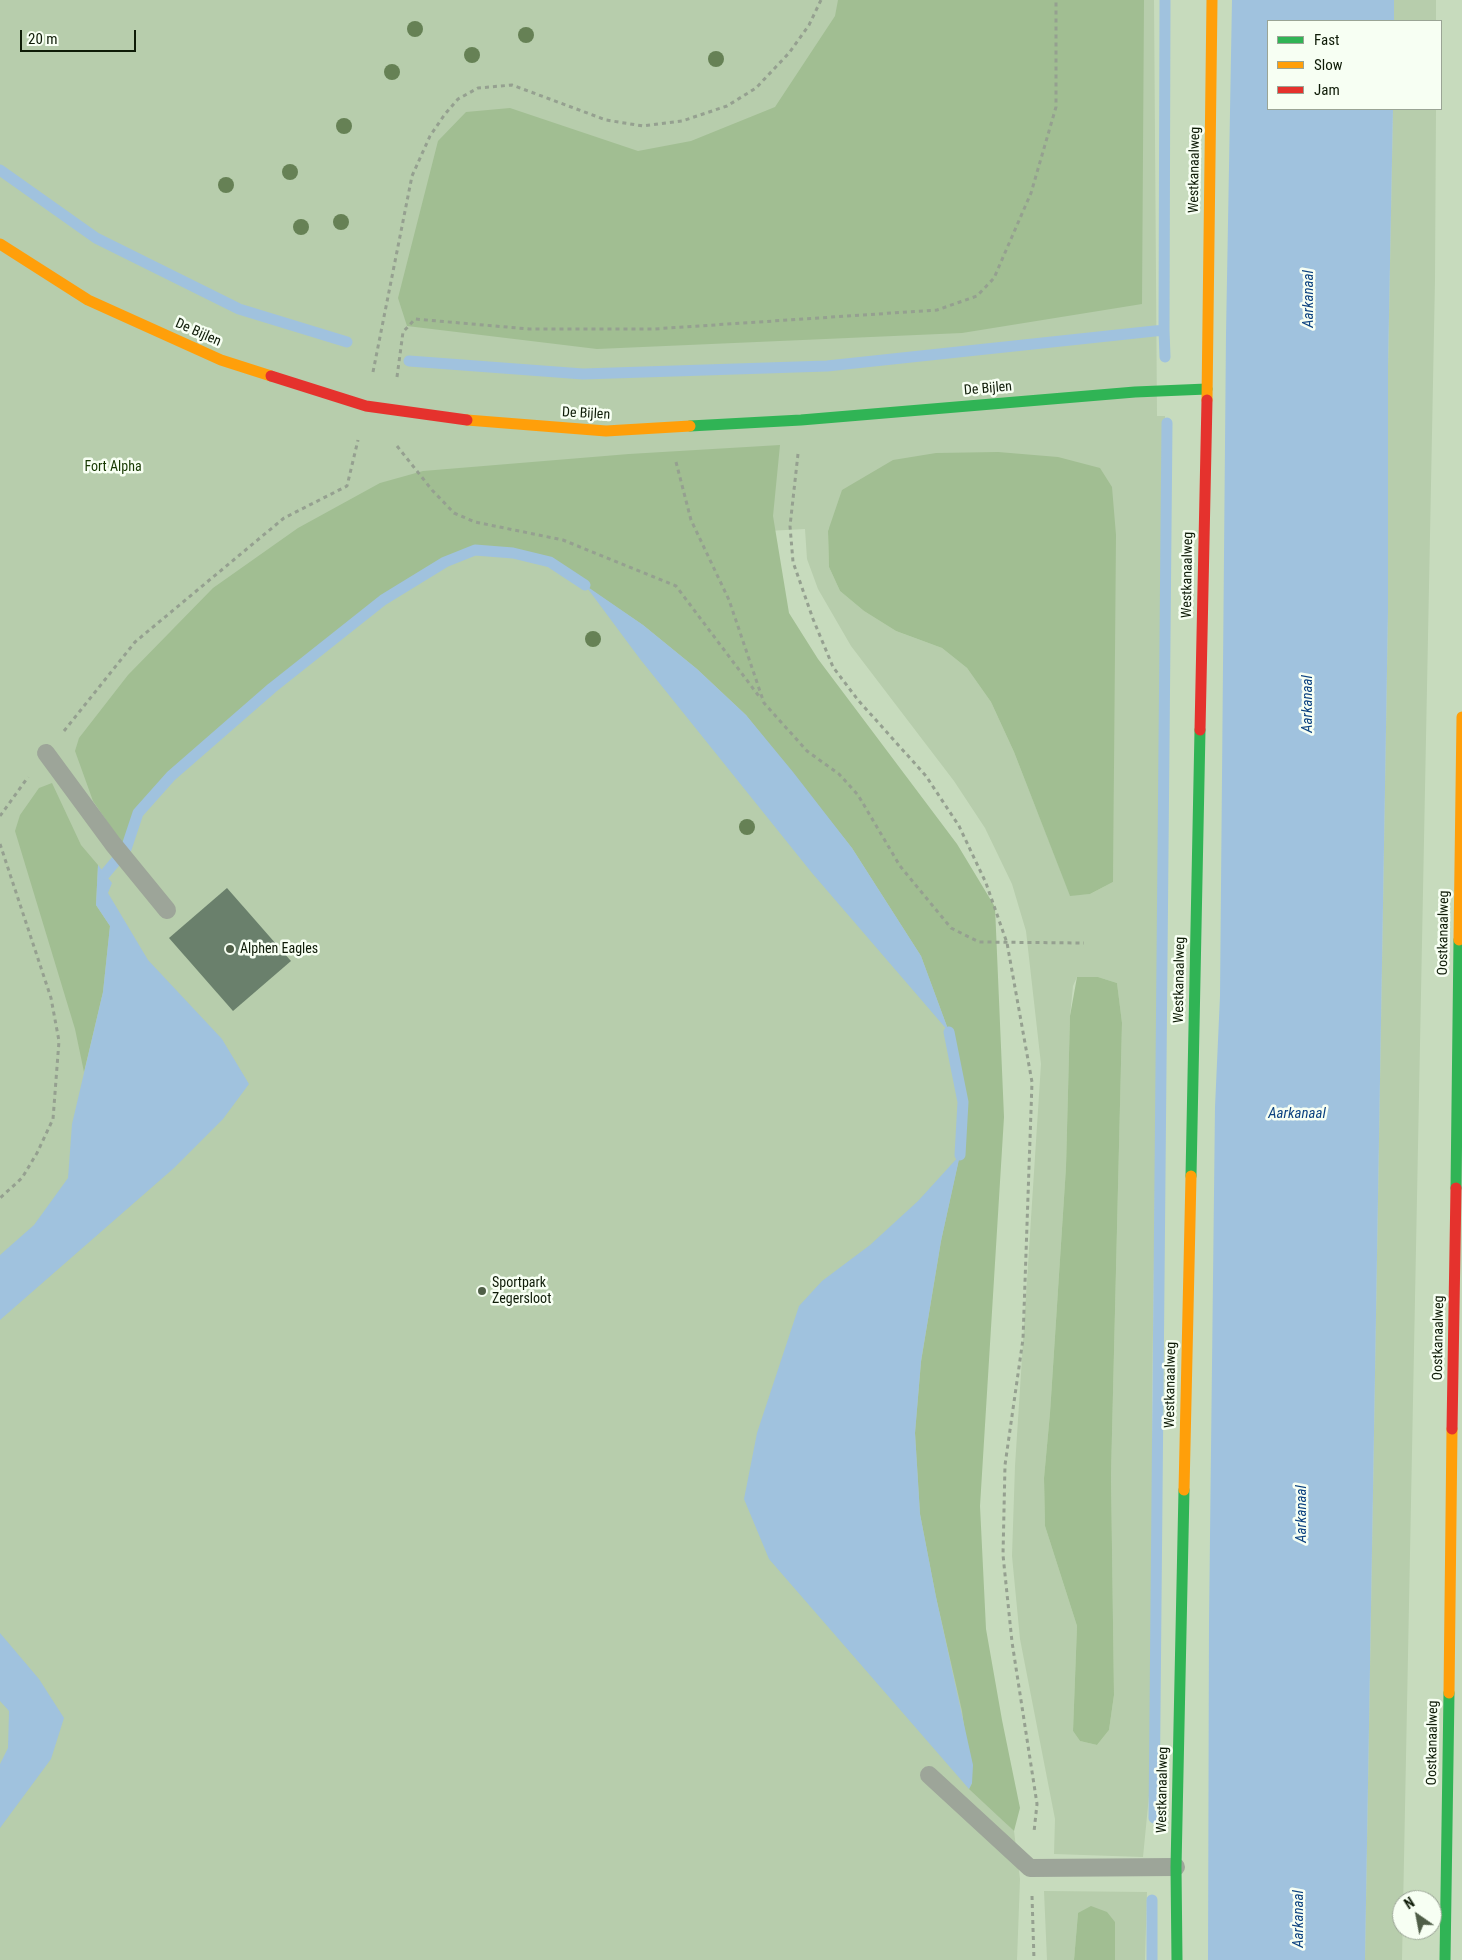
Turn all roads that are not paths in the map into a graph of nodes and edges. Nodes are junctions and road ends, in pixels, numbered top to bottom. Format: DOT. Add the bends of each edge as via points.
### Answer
graph roads {
  1 [pos="1212,0"];
  2 [pos="0,244"];
  3 [pos="1207,389"];
  4 [pos="1462,717"];
  5 [pos="46,754"];
  6 [pos="167,910"];
  7 [pos="929,1775"];
  8 [pos="1176,1867"];
  9 [pos="1177,1960"];
  10 [pos="1445,1960"];
  1 -- 3 [label="street, Westkanaalweg"];
  2 -- 3 [label="street, De Bijlen" via="88,300 220,360 366,406 444,418 606,431 801,420"];
  3 -- 8 [label="street, Westkanaalweg"];
  4 -- 10 [label="street, Oostkanaalweg"];
  5 -- 6 [label="lane"];
  7 -- 8 [label="lane" via="1030,1868"];
  8 -- 9 [label="street, Westkanaalweg"];
}
